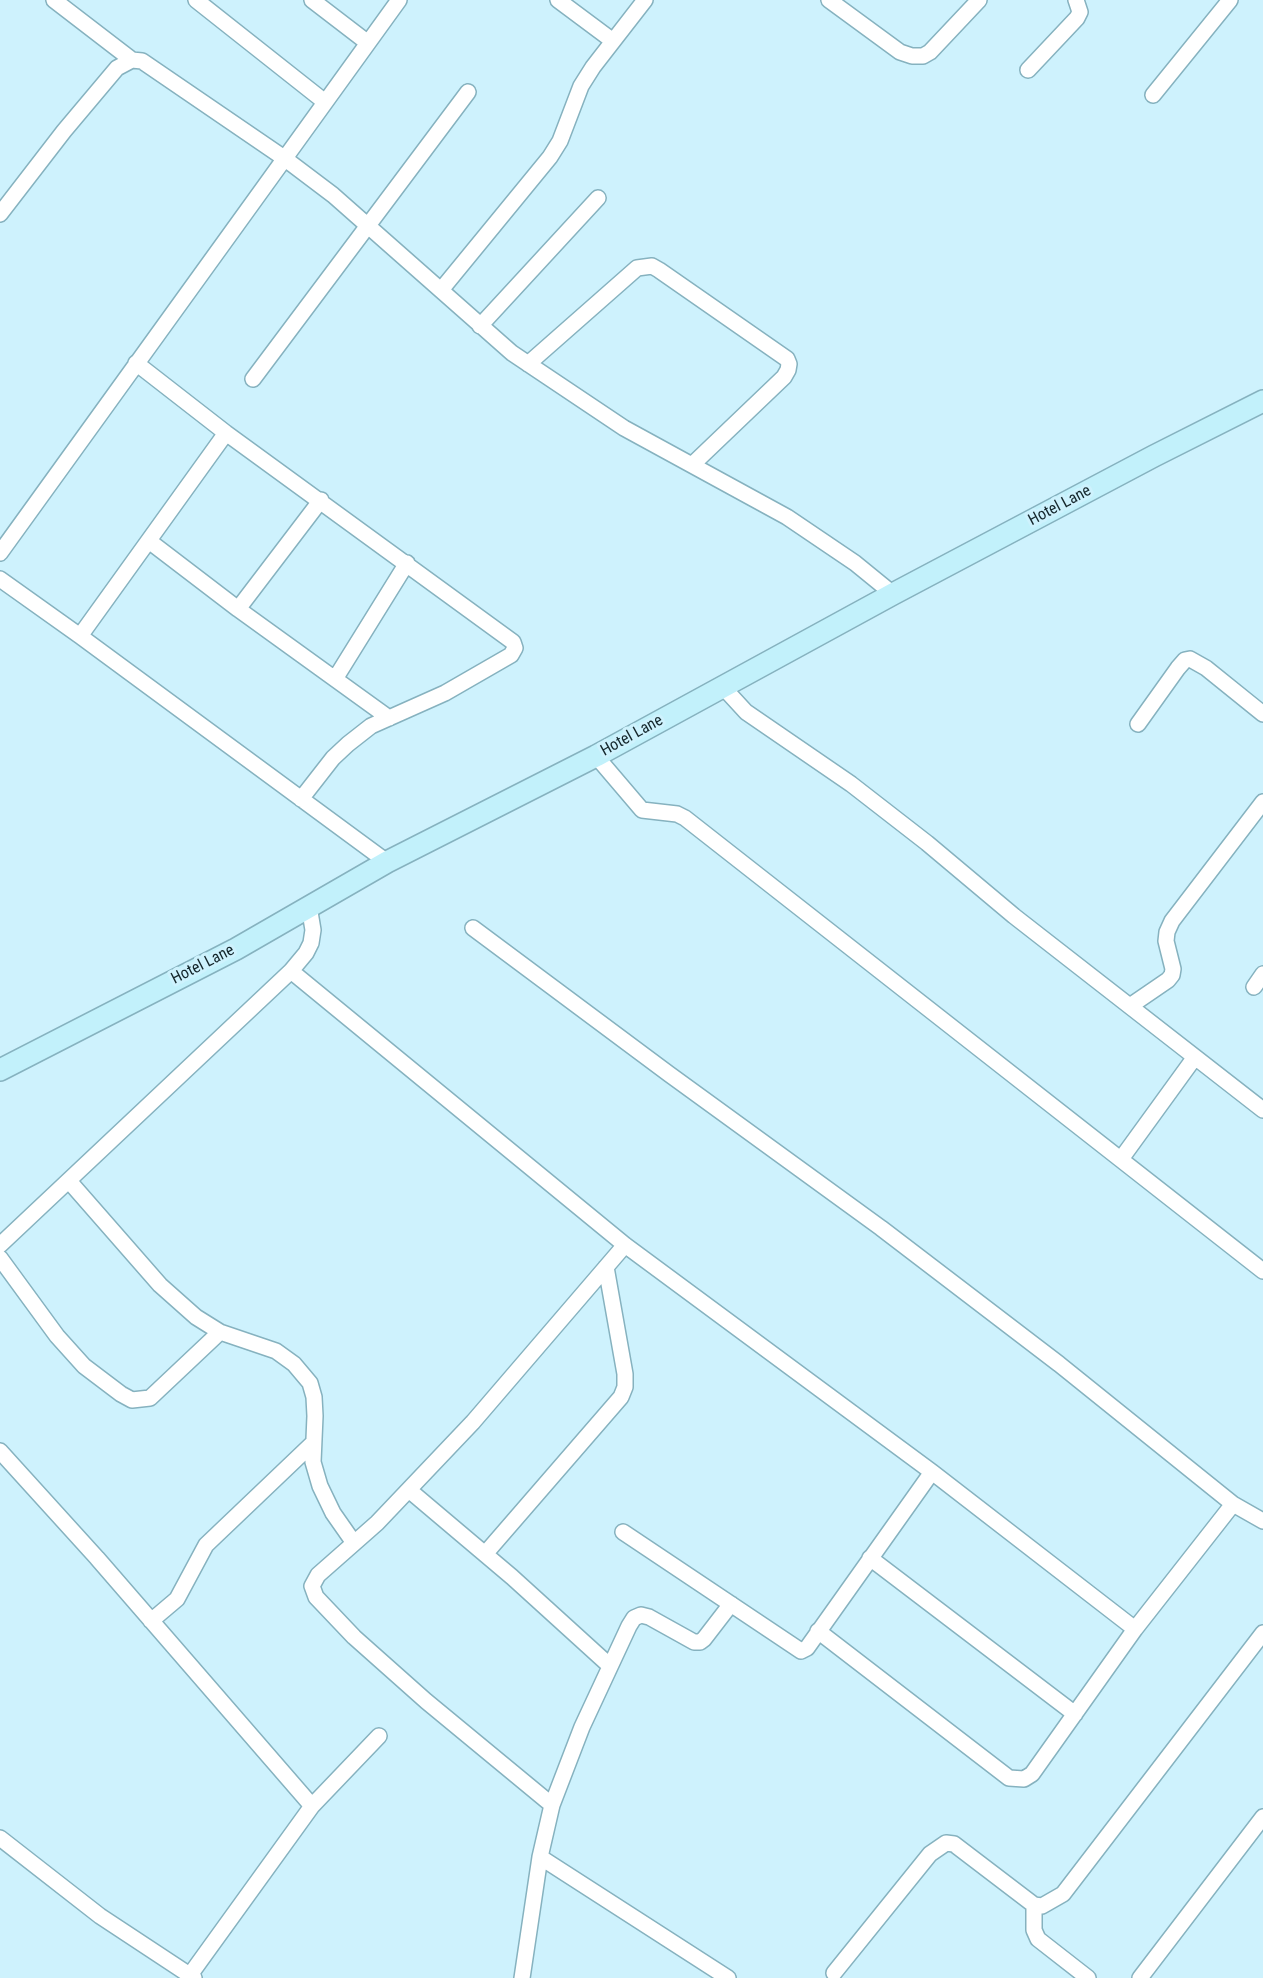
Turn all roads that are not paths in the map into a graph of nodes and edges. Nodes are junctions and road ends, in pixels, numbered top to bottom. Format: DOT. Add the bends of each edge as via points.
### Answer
graph roads {
  1 [pos="54,0"];
  2 [pos="196,0"];
  3 [pos="312,0"];
  4 [pos="399,0"];
  5 [pos="558,0"];
  6 [pos="645,0"];
  7 [pos="979,0"];
  8 [pos="1076,0"];
  9 [pos="1230,0"];
  10 [pos="832,1"];
  11 [pos="613,41"];
  12 [pos="368,43"];
  13 [pos="132,60"];
  14 [pos="1028,70"];
  15 [pos="468,92"];
  16 [pos="1153,95"];
  17 [pos="325,102"];
  18 [pos="284,158"];
  19 [pos="598,198"];
  20 [pos="0,214"];
  21 [pos="367,225"];
  22 [pos="441,290"];
  23 [pos="480,326"];
  24 [pos="136,363"];
  25 [pos="528,364"];
  26 [pos="253,379"];
  27 [pos="1263,400"];
  28 [pos="226,433"];
  29 [pos="693,464"];
  30 [pos="321,500"];
  31 [pos="149,541"];
  32 [pos="0,553"];
  33 [pos="408,564"];
  34 [pos="0,579"];
  35 [pos="893,594"];
  36 [pos="238,609"];
  37 [pos="80,636"];
  38 [pos="335,679"];
  39 [pos="732,697"];
  40 [pos="1263,714"];
  41 [pos="389,718"];
  42 [pos="1138,724"];
  43 [pos="596,756"];
  44 [pos="301,799"];
  45 [pos="1263,802"];
  46 [pos="387,862"];
  47 [pos="311,919"];
  48 [pos="473,928"];
  49 [pos="291,971"];
  50 [pos="1263,974"];
  51 [pos="1254,987"];
  52 [pos="1130,1006"];
  53 [pos="1195,1057"];
  54 [pos="0,1070"];
  55 [pos="1263,1110"];
  56 [pos="1121,1159"];
  57 [pos="69,1181"];
  58 [pos="0,1245"];
  59 [pos="625,1245"];
  60 [pos="0,1258"];
  61 [pos="606,1267"];
  62 [pos="1263,1271"];
  63 [pos="220,1332"];
  64 [pos="313,1443"];
  65 [pos="0,1451"];
  66 [pos="932,1472"];
  67 [pos="409,1490"];
  68 [pos="1233,1503"];
  69 [pos="1263,1521"];
  70 [pos="623,1532"];
  71 [pos="354,1543"];
  72 [pos="485,1554"];
  73 [pos="870,1558"];
  74 [pos="731,1604"];
  75 [pos="151,1621"];
  76 [pos="1135,1629"];
  77 [pos="818,1631"];
  78 [pos="1263,1633"];
  79 [pos="610,1666"];
  80 [pos="1075,1714"];
  81 [pos="379,1736"];
  82 [pos="552,1805"];
  83 [pos="312,1806"];
  84 [pos="1263,1816"];
  85 [pos="0,1838"];
  86 [pos="540,1857"];
  87 [pos="1034,1905"];
  88 [pos="834,1972"];
  89 [pos="192,1976"];
  90 [pos="522,1978"];
  91 [pos="729,1978"];
  92 [pos="1088,1978"];
  93 [pos="1140,1978"];
  1 -- 13 [label="street"];
  2 -- 17 [label="street"];
  3 -- 12 [label="street"];
  4 -- 12 [label="street"];
  5 -- 11 [label="street"];
  6 -- 11 [label="street"];
  7 -- 10 [label="street" via="923,56 900,52"];
  8 -- 14 [label="street" via="1080,12 1077,18"];
  9 -- 16 [label="street"];
  11 -- 22 [label="street" via="581,86 550,158"];
  12 -- 17 [label="street"];
  13 -- 18 [label="street" via="142,61"];
  13 -- 20 [label="street" via="117,68"];
  15 -- 21 [label="street"];
  17 -- 18 [label="street"];
  18 -- 21 [label="street"];
  18 -- 24 [label="street"];
  19 -- 23 [label="street"];
  21 -- 22 [label="street"];
  21 -- 26 [label="street"];
  22 -- 23 [label="street"];
  23 -- 25 [label="street"];
  24 -- 28 [label="street"];
  24 -- 32 [label="street"];
  25 -- 29 [label="street" via="624,428"];
  25 -- 29 [label="street" via="637,268 652,266 659,270 789,364 784,377"];
  27 -- 35 [label="street, Hotel Lane"];
  28 -- 30 [label="street"];
  28 -- 31 [label="street"];
  29 -- 35 [label="street" via="787,517"];
  30 -- 33 [label="street"];
  30 -- 36 [label="street"];
  31 -- 36 [label="street"];
  31 -- 37 [label="street"];
  33 -- 38 [label="street"];
  33 -- 41 [label="street" via="508,636 515,648 511,655 445,693"];
  34 -- 37 [label="street"];
  35 -- 39 [label="street, Hotel Lane"];
  36 -- 38 [label="street"];
  37 -- 44 [label="street"];
  38 -- 41 [label="street"];
  39 -- 43 [label="street, Hotel Lane"];
  39 -- 52 [label="street" via="851,784"];
  40 -- 42 [label="street" via="1206,668 1185,660"];
  41 -- 44 [label="street" via="348,744"];
  43 -- 46 [label="street, Hotel Lane"];
  43 -- 56 [label="street" via="642,810 685,818"];
  44 -- 46 [label="street"];
  45 -- 52 [label="street" via="1172,921 1166,941 1172,975"];
  46 -- 47 [label="street, Hotel Lane"];
  47 -- 49 [label="street" via="311,943"];
  47 -- 54 [label="street, Hotel Lane" via="236,949"];
  48 -- 68 [label="street" via="881,1228"];
  49 -- 57 [label="street"];
  49 -- 59 [label="street"];
  50 -- 51 [label="street"];
  52 -- 53 [label="street"];
  53 -- 55 [label="street"];
  53 -- 56 [label="street"];
  56 -- 62 [label="street"];
  57 -- 58 [label="street"];
  57 -- 63 [label="street" via="160,1285"];
  59 -- 61 [label="street"];
  59 -- 66 [label="street"];
  60 -- 63 [label="street" via="84,1366 132,1400 150,1398"];
  61 -- 67 [label="street"];
  61 -- 72 [label="street" via="626,1374 621,1397"];
  63 -- 64 [label="street" via="276,1351 310,1383"];
  64 -- 71 [label="street" via="313,1462 320,1486"];
  64 -- 75 [label="street" via="206,1545 177,1599"];
  65 -- 75 [label="street"];
  66 -- 73 [label="street"];
  66 -- 76 [label="street"];
  67 -- 71 [label="street"];
  67 -- 72 [label="street"];
  68 -- 69 [label="street"];
  68 -- 76 [label="street"];
  70 -- 74 [label="street"];
  71 -- 82 [label="street" via="314,1580 316,1597 426,1701"];
  72 -- 79 [label="street"];
  73 -- 77 [label="street"];
  73 -- 80 [label="street"];
  74 -- 77 [label="street" via="801,1651"];
  74 -- 79 [label="street" via="700,1642 641,1614 629,1626"];
  75 -- 83 [label="street"];
  76 -- 80 [label="street"];
  77 -- 80 [label="street" via="1010,1778 1024,1779 1032,1774"];
  78 -- 87 [label="street" via="1063,1894 1042,1906"];
  79 -- 82 [label="street"];
  81 -- 83 [label="street"];
  82 -- 86 [label="street"];
  83 -- 89 [label="street"];
  84 -- 93 [label="street"];
  85 -- 89 [label="street" via="100,1916"];
  86 -- 90 [label="street"];
  86 -- 91 [label="street"];
  87 -- 88 [label="street" via="954,1844 946,1843 930,1854"];
  87 -- 92 [label="street" via="1038,1939"];
}
